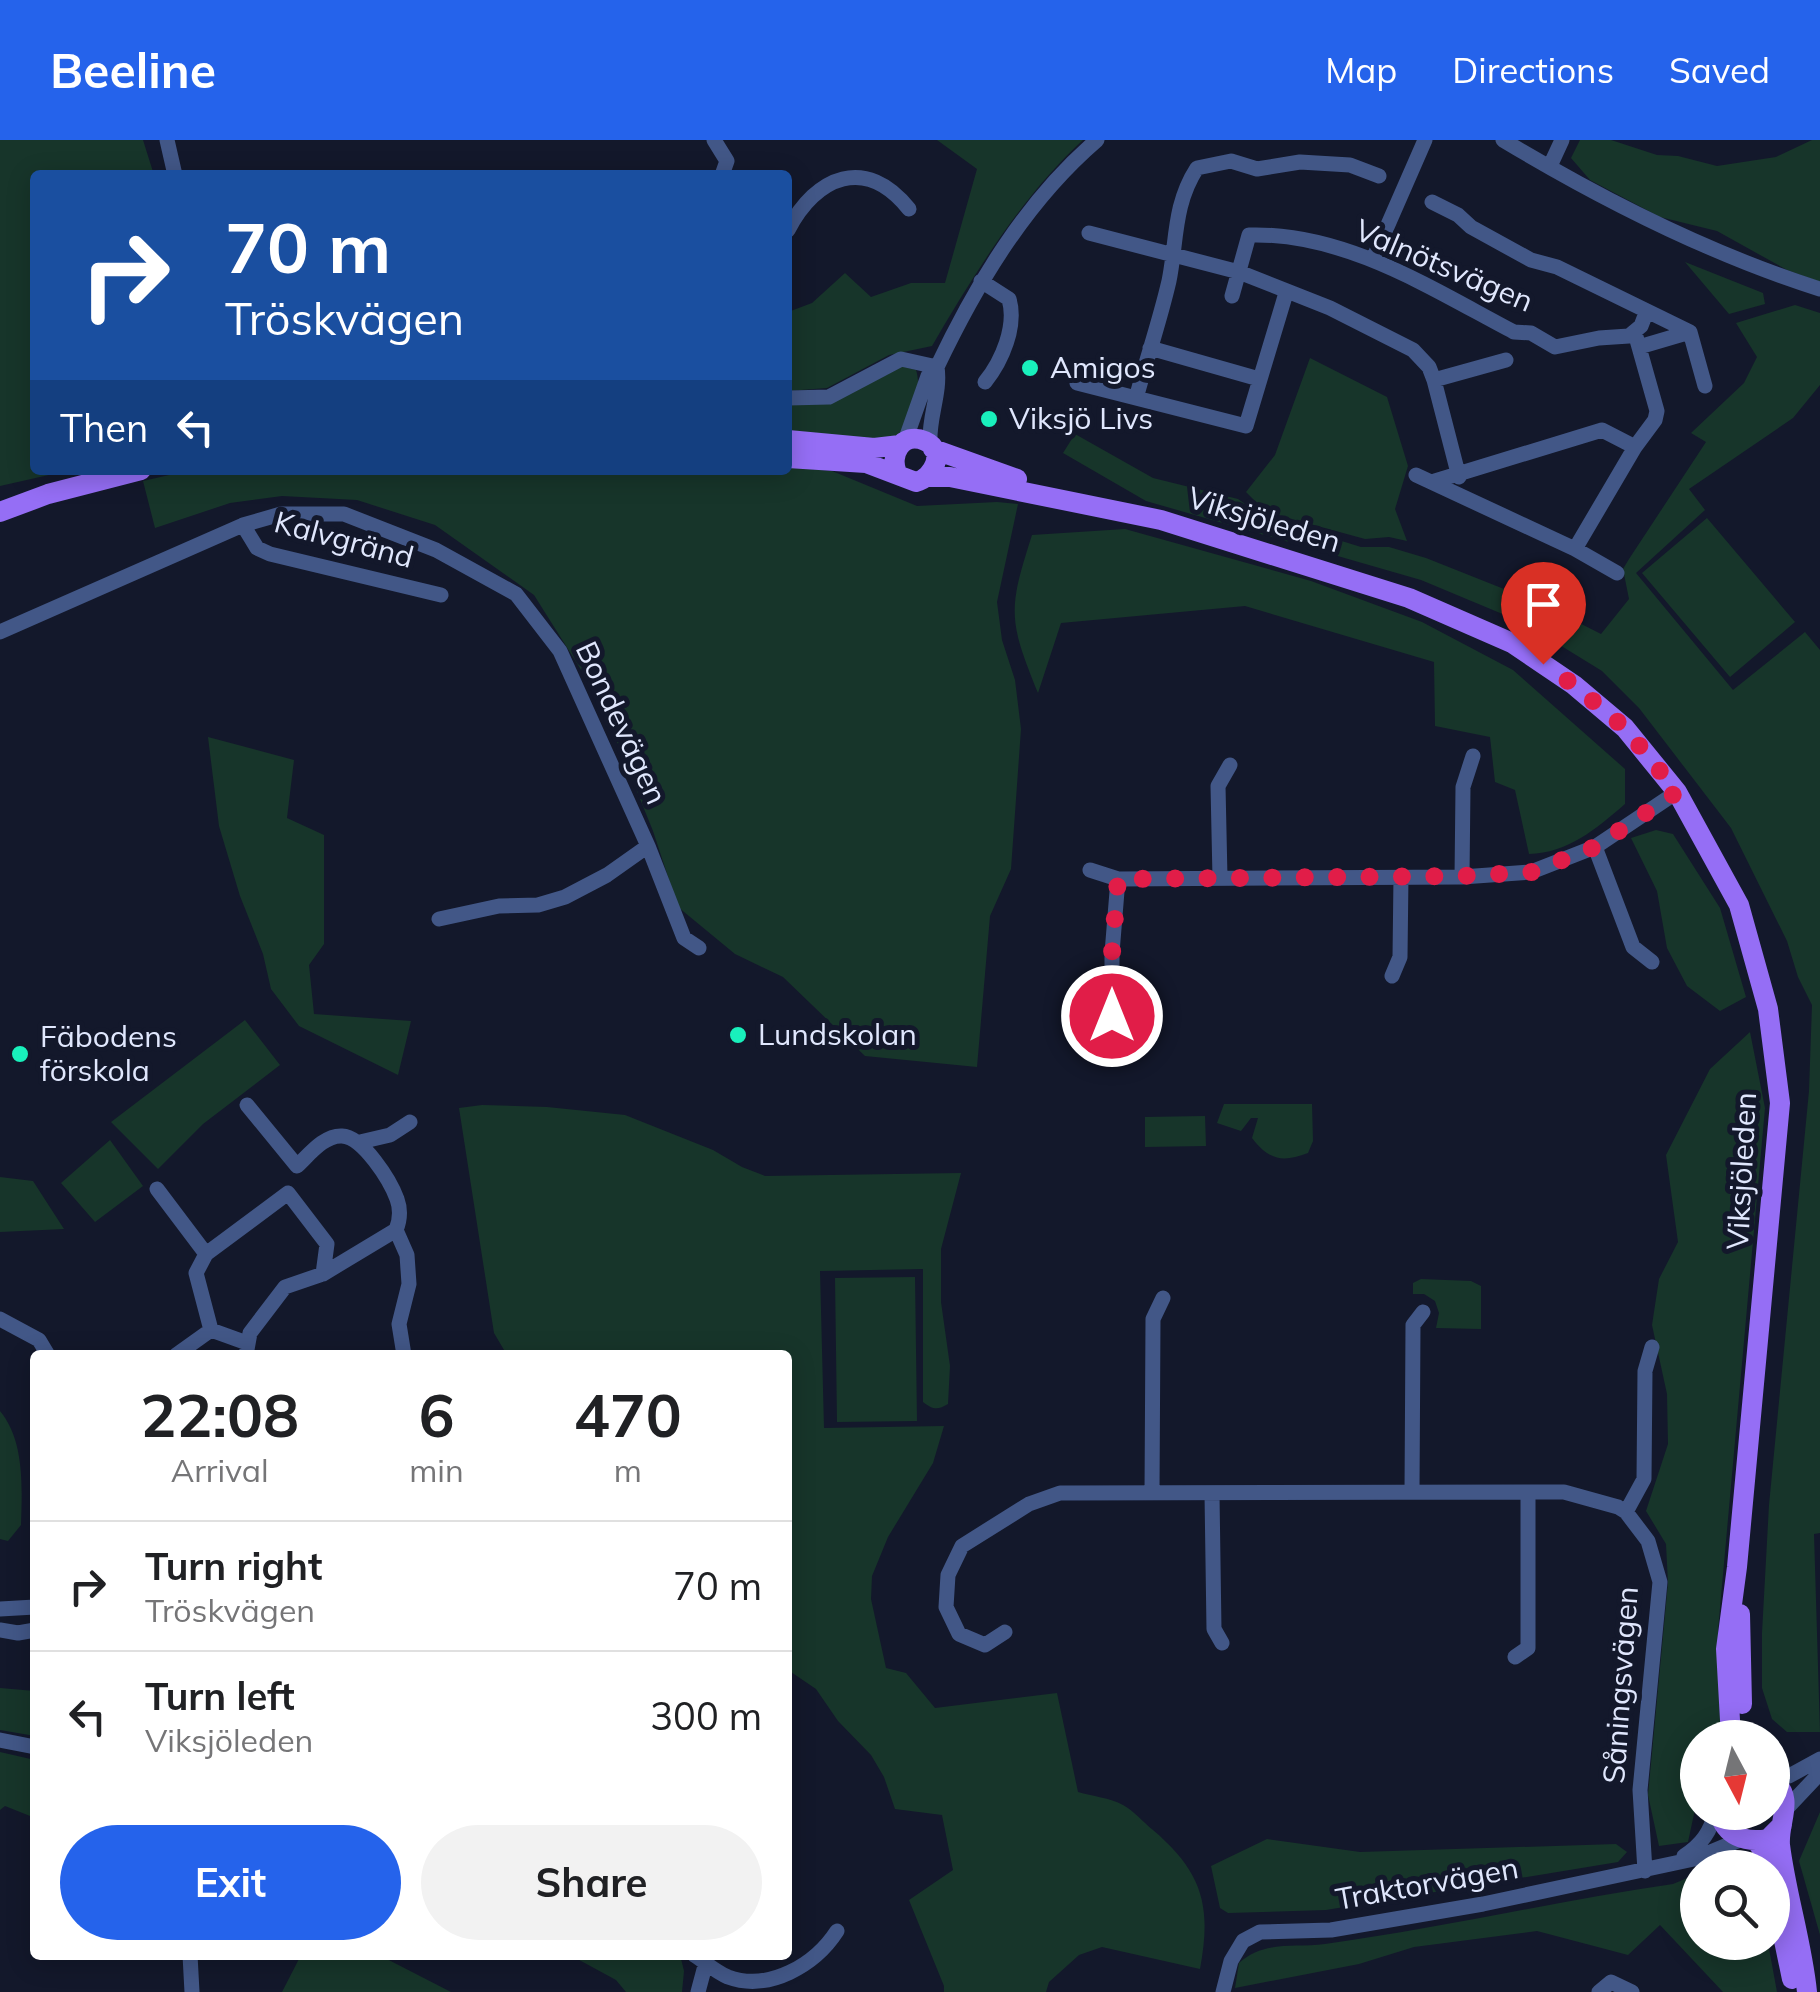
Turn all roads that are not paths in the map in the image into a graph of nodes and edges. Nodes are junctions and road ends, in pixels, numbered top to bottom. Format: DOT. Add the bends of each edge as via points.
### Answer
graph roads {
  1 [pos="167,140"];
  2 [pos="714,140"];
  3 [pos="1097,140"];
  4 [pos="1425,140"];
  5 [pos="1504,140"];
  6 [pos="1562,140"];
  7 [pos="1550,166"];
  8 [pos="174,170"];
  9 [pos="724,170"];
  10 [pos="1379,176"];
  11 [pos="1432,202"];
  12 [pos="908,209"];
  13 [pos="792,222"];
  14 [pos="1088,233"];
  15 [pos="1171,254"];
  16 [pos="1374,259"];
  17 [pos="1239,272"];
  18 [pos="980,282"];
  19 [pos="1820,289"];
  20 [pos="1286,293"];
  21 [pos="1232,296"];
  22 [pos="1646,312"];
  23 [pos="1690,332"];
  24 [pos="1637,340"];
  25 [pos="1150,348"];
  26 [pos="1506,360"];
  27 [pos="937,367"];
  28 [pos="1259,379"];
  29 [pos="1434,380"];
  30 [pos="985,382"];
  31 [pos="1077,383"];
  32 [pos="1705,386"];
  33 [pos="1137,396"];
  34 [pos="792,398"];
  35 [pos="792,440"];
  36 [pos="902,443"];
  37 [pos="1634,446"];
  38 [pos="931,447"];
  39 [pos="792,458"];
  40 [pos="1458,472"];
  41 [pos="897,473"];
  42 [pos="122,475"];
  43 [pos="1416,475"];
  44 [pos="929,477"];
  45 [pos="1434,482"];
  46 [pos="1464,496"];
  47 [pos="1105,506"];
  48 [pos="0,512"];
  49 [pos="243,524"];
  50 [pos="1575,549"];
  51 [pos="1617,573"];
  52 [pos="441,594"];
  53 [pos="0,632"];
  54 [pos="1474,756"];
  55 [pos="1230,765"];
  56 [pos="1677,792"];
  57 [pos="648,846"];
  58 [pos="1595,847"];
  59 [pos="1090,870"];
  60 [pos="1401,876"];
  61 [pos="1462,876"];
  62 [pos="1220,878"];
  63 [pos="1118,879"];
  64 [pos="439,919"];
  65 [pos="700,948"];
  66 [pos="1652,962"];
  67 [pos="1392,976"];
  68 [pos="1112,1016"];
  69 [pos="246,1105"];
  70 [pos="410,1122"];
  71 [pos="360,1142"];
  72 [pos="297,1166"];
  73 [pos="158,1188"];
  74 [pos="288,1193"];
  75 [pos="396,1230"];
  76 [pos="206,1254"];
  77 [pos="323,1274"];
  78 [pos="1163,1298"];
  79 [pos="1422,1312"];
  80 [pos="0,1319"];
  81 [pos="211,1330"];
  82 [pos="1652,1346"];
  83 [pos="246,1349"];
  84 [pos="45,1350"];
  85 [pos="183,1350"];
  86 [pos="403,1350"];
  87 [pos="1412,1492"];
  88 [pos="1528,1492"];
  89 [pos="1152,1493"];
  90 [pos="1212,1494"];
  91 [pos="1626,1512"];
  92 [pos="1737,1566"];
  93 [pos="30,1607"];
  94 [pos="0,1609"];
  95 [pos="0,1630"];
  96 [pos="30,1631"];
  97 [pos="1005,1632"];
  98 [pos="1222,1644"];
  99 [pos="1515,1657"];
  100 [pos="1730,1720"];
  101 [pos="1741,1720"];
  102 [pos="0,1740"];
  103 [pos="30,1746"];
  104 [pos="1820,1759"];
  105 [pos="1820,1773"];
  106 [pos="1790,1775"];
  107 [pos="1790,1810"];
  108 [pos="1710,1830"];
  109 [pos="1728,1830"];
  110 [pos="1775,1830"];
  111 [pos="1781,1830"];
  112 [pos="1749,1840"];
  113 [pos="1761,1850"];
  114 [pos="1675,1863"];
  115 [pos="1645,1870"];
  116 [pos="837,1931"];
  117 [pos="190,1960"];
  118 [pos="700,1960"];
  119 [pos="701,1960"];
  120 [pos="1789,1960"];
  121 [pos="192,1992"];
  122 [pos="698,1992"];
  123 [pos="1224,1992"];
  124 [pos="1598,1992"];
  125 [pos="1632,1992"];
  126 [pos="1796,1992"];
  127 [pos="1806,1992"];
  1 -- 8 [label="street"];
  2 -- 9 [label="street" via="727,161"];
  3 -- 18 [label="street" via="1039,202"];
  4 -- 16 [label="street"];
  5 -- 7 [label="street"];
  6 -- 7 [label="street"];
  7 -- 19 [label="street" via="1674,233"];
  10 -- 15 [label="street" via="1350,165 1300,162 1256,169 1231,161 1197,168"];
  11 -- 22 [label="street" via="1531,260 1558,266"];
  12 -- 13 [label="street" via="874,180 852,177 801,204"];
  14 -- 15 [label="street"];
  15 -- 17 [label="street"];
  15 -- 25 [label="street"];
  16 -- 17 [label="street, Valnötsvägen" via="1278,234 1249,235"];
  16 -- 24 [label="street, Valnötsvägen" via="1556,347"];
  17 -- 20 [label="street"];
  17 -- 21 [label="street"];
  18 -- 27 [label="street"];
  18 -- 30 [label="street" via="1009,300 1013,312 996,368"];
  20 -- 28 [label="street"];
  20 -- 29 [label="street" via="1413,350"];
  22 -- 23 [label="street"];
  22 -- 24 [label="street"];
  23 -- 24 [label="street"];
  23 -- 32 [label="street"];
  24 -- 37 [label="street" via="1657,411"];
  25 -- 28 [label="street"];
  25 -- 33 [label="street"];
  26 -- 29 [label="street"];
  27 -- 34 [label="street" via="901,359 829,397"];
  27 -- 36 [label="street"];
  27 -- 38 [label="street"];
  28 -- 33 [label="street" via="1246,426"];
  29 -- 40 [label="street"];
  31 -- 33 [label="street"];
  35 -- 36 [label="main road" via="874,448"];
  36 -- 38 [label="main road" via="918,440"];
  36 -- 41 [label="main road" via="893,458"];
  37 -- 40 [label="street" via="1602,430"];
  37 -- 50 [label="street"];
  38 -- 44 [label="main road" via="936,463"];
  38 -- 47 [label="main road, Viksjöleden"];
  39 -- 41 [label="main road" via="866,463"];
  40 -- 45 [label="street"];
  40 -- 46 [label="street"];
  41 -- 44 [label="main road" via="916,482"];
  42 -- 48 [label="main road"];
  43 -- 45 [label="street"];
  44 -- 47 [label="main road, Viksjöleden"];
  45 -- 46 [label="street"];
  46 -- 50 [label="street"];
  47 -- 56 [label="main road, Viksjöleden" via="1320,568 1512,643 1625,728"];
  49 -- 52 [label="street, Kalvgränd" via="257,548 270,554"];
  49 -- 53 [label="street, Bondevägen"];
  49 -- 57 [label="street, Bondevägen" via="281,514 344,514 436,550 516,594 560,651"];
  50 -- 51 [label="street"];
  54 -- 61 [label="street" via="1463,787"];
  55 -- 62 [label="street" via="1218,786"];
  56 -- 58 [label="street"];
  56 -- 92 [label="main road, Viksjöleden" via="1739,904 1768,1008 1780,1103"];
  57 -- 64 [label="street" via="565,897"];
  57 -- 65 [label="street, Bondevägen" via="684,938"];
  58 -- 61 [label="street" via="1532,872"];
  58 -- 66 [label="street" via="1633,947"];
  59 -- 63 [label="street"];
  60 -- 61 [label="street"];
  60 -- 62 [label="street"];
  60 -- 67 [label="street" via="1400,957"];
  62 -- 63 [label="street"];
  63 -- 68 [label="street"];
  69 -- 72 [label="street"];
  70 -- 71 [label="street"];
  71 -- 72 [label="street" via="328,1139"];
  71 -- 75 [label="street" via="398,1200"];
  72 -- 74 [label="street" via="298,1182"];
  73 -- 76 [label="street"];
  74 -- 76 [label="street"];
  74 -- 77 [label="street" via="326,1244"];
  75 -- 77 [label="street"];
  75 -- 86 [label="street" via="410,1284 399,1324"];
  76 -- 81 [label="street" via="196,1273"];
  77 -- 83 [label="street" via="286,1287"];
  78 -- 89 [label="street" via="1153,1319"];
  79 -- 87 [label="street" via="1413,1324"];
  80 -- 84 [label="street"];
  81 -- 83 [label="street"];
  81 -- 85 [label="street"];
  82 -- 91 [label="street" via="1645,1371 1644,1480"];
  87 -- 88 [label="street"];
  87 -- 90 [label="street"];
  88 -- 91 [label="street" via="1564,1492"];
  88 -- 99 [label="street" via="1528,1648"];
  89 -- 90 [label="street"];
  89 -- 97 [label="street" via="1060,1493 1029,1504 962,1546 948,1575 946,1606 960,1634 985,1645"];
  90 -- 98 [label="street" via="1214,1629"];
  91 -- 115 [label="street, Såningsvägen" via="1648,1541 1660,1582 1640,1790"];
  92 -- 100 [label="main road, Viksjöleden" via="1726,1649"];
  92 -- 101 [label="main road, Viksjöleden"];
  93 -- 94 [label="street"];
  95 -- 96 [label="street"];
  102 -- 103 [label="street"];
  104 -- 106 [label="street"];
  105 -- 107 [label="street"];
  108 -- 114 [label="street"];
  109 -- 112 [label="main road"];
  110 -- 112 [label="main road" via="1768,1839"];
  111 -- 127 [label="main road"];
  112 -- 113 [label="main road"];
  112 -- 114 [label="street, Traktorvägen"];
  114 -- 115 [label="street, Traktorvägen"];
  115 -- 123 [label="street, Traktorvägen" via="1331,1930 1260,1932 1243,1941 1231,1961"];
  116 -- 119 [label="street" via="814,1960 771,1981 748,1984"];
  117 -- 121 [label="street"];
  118 -- 122 [label="street"];
  120 -- 126 [label="main road"];
  124 -- 125 [label="street" via="1611,1982"];
}
